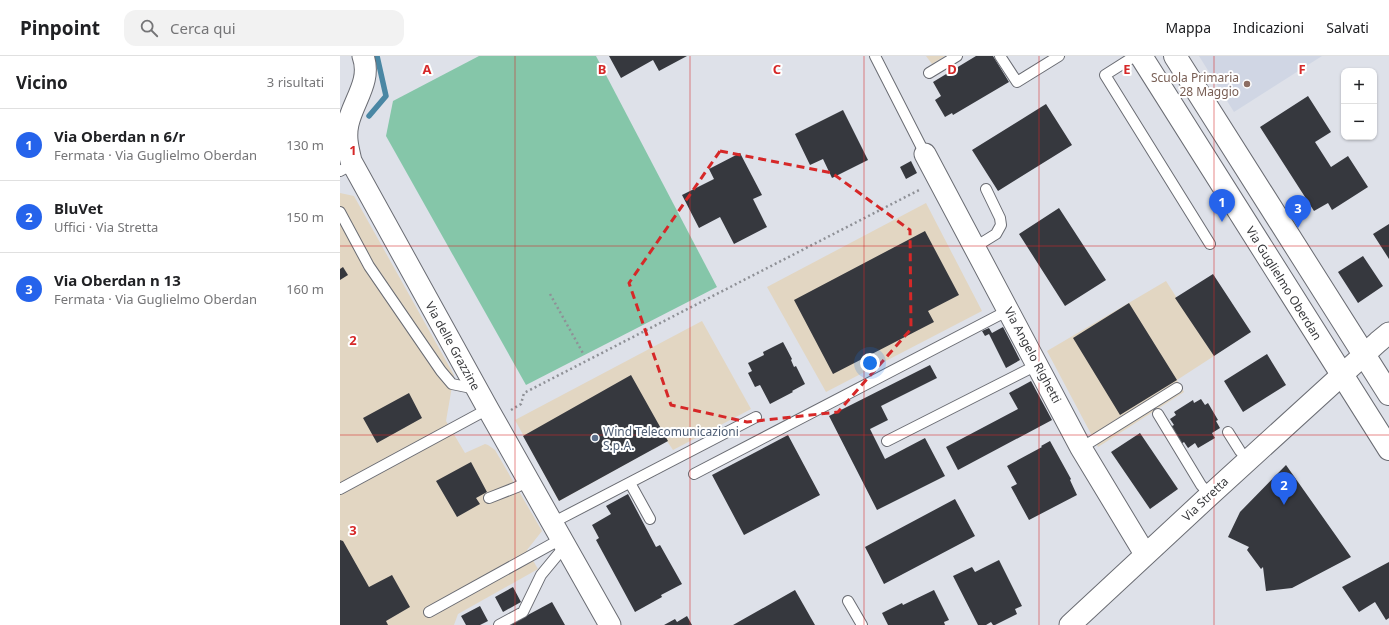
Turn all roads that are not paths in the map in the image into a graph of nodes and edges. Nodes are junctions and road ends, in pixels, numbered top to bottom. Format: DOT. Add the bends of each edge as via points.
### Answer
graph roads {
  1 [pos="363,56"];
  2 [pos="876,56"];
  3 [pos="957,56"];
  4 [pos="1000,56"];
  5 [pos="1059,56"];
  6 [pos="1135,56"];
  7 [pos="1142,56"];
  8 [pos="1175,56"];
  9 [pos="929,73"];
  10 [pos="925,154"];
  11 [pos="346,168"];
  12 [pos="986,189"];
  13 [pos="340,212"];
  14 [pos="1210,244"];
  15 [pos="975,246"];
  16 [pos="1009,310"];
  17 [pos="1389,333"];
  18 [pos="1364,354"];
  19 [pos="1037,365"];
  20 [pos="1342,375"];
  21 [pos="1177,388"];
  22 [pos="477,389"];
  23 [pos="1389,394"];
  24 [pos="490,414"];
  25 [pos="1158,414"];
  26 [pos="756,417"];
  27 [pos="1228,432"];
  28 [pos="887,441"];
  29 [pos="1081,448"];
  30 [pos="1389,449"];
  31 [pos="1248,460"];
  32 [pos="694,474"];
  33 [pos="340,478"];
  34 [pos="528,481"];
  35 [pos="630,483"];
  36 [pos="350,484"];
  37 [pos="340,489"];
  38 [pos="1210,495"];
  39 [pos="489,498"];
  40 [pos="650,519"];
  41 [pos="560,536"];
  42 [pos="1145,554"];
  43 [pos="848,601"];
  44 [pos="429,612"];
  45 [pos="499,625"];
  46 [pos="610,625"];
  47 [pos="862,625"];
  48 [pos="1070,625"];
  1 -- 11 [label="street, Via delle Grazzine" via="365,75 348,125"];
  2 -- 10 [label="lane"];
  3 -- 9 [label="lane"];
  4 -- 5 [label="lane" via="1017,82"];
  6 -- 14 [label="lane" via="1105,75"];
  7 -- 20 [label="main road, Via Guglielmo Oberdan"];
  8 -- 18 [label="main road"];
  10 -- 15 [label="street, Via Angelo Righetti"];
  11 -- 22 [label="street, Via delle Grazzine"];
  12 -- 15 [label="lane" via="1001,225 996,234"];
  13 -- 22 [label="lane" via="369,266 441,371 452,384"];
  15 -- 16 [label="street, Via Angelo Righetti"];
  16 -- 19 [label="street, Via Angelo Righetti"];
  16 -- 32 [label="lane"];
  17 -- 18 [label="street, Via Stretta"];
  18 -- 20 [label="street, Via Stretta"];
  18 -- 23 [label="main road"];
  19 -- 28 [label="lane"];
  19 -- 29 [label="street, Via Angelo Righetti"];
  20 -- 30 [label="main road, Via Guglielmo Oberdan"];
  20 -- 31 [label="street, Via Stretta"];
  21 -- 29 [label="lane"];
  22 -- 24 [label="street, Via delle Grazzine"];
  24 -- 34 [label="street, Via delle Grazzine"];
  24 -- 36 [label="lane"];
  25 -- 38 [label="lane" via="1201,485"];
  26 -- 35 [label="lane"];
  27 -- 31 [label="lane"];
  29 -- 42 [label="street, Via Angelo Righetti"];
  31 -- 38 [label="street, Via Stretta"];
  33 -- 36 [label="lane"];
  34 -- 39 [label="lane" via="517,488"];
  34 -- 41 [label="street, Via delle Grazzine"];
  35 -- 40 [label="lane"];
  35 -- 41 [label="lane"];
  36 -- 37 [label="lane"];
  38 -- 42 [label="street, Via Stretta"];
  41 -- 44 [label="lane"];
  41 -- 45 [label="lane" via="522,612"];
  41 -- 46 [label="street, Via delle Grazzine"];
  42 -- 48 [label="street, Via Stretta"];
  43 -- 47 [label="lane"];
}
